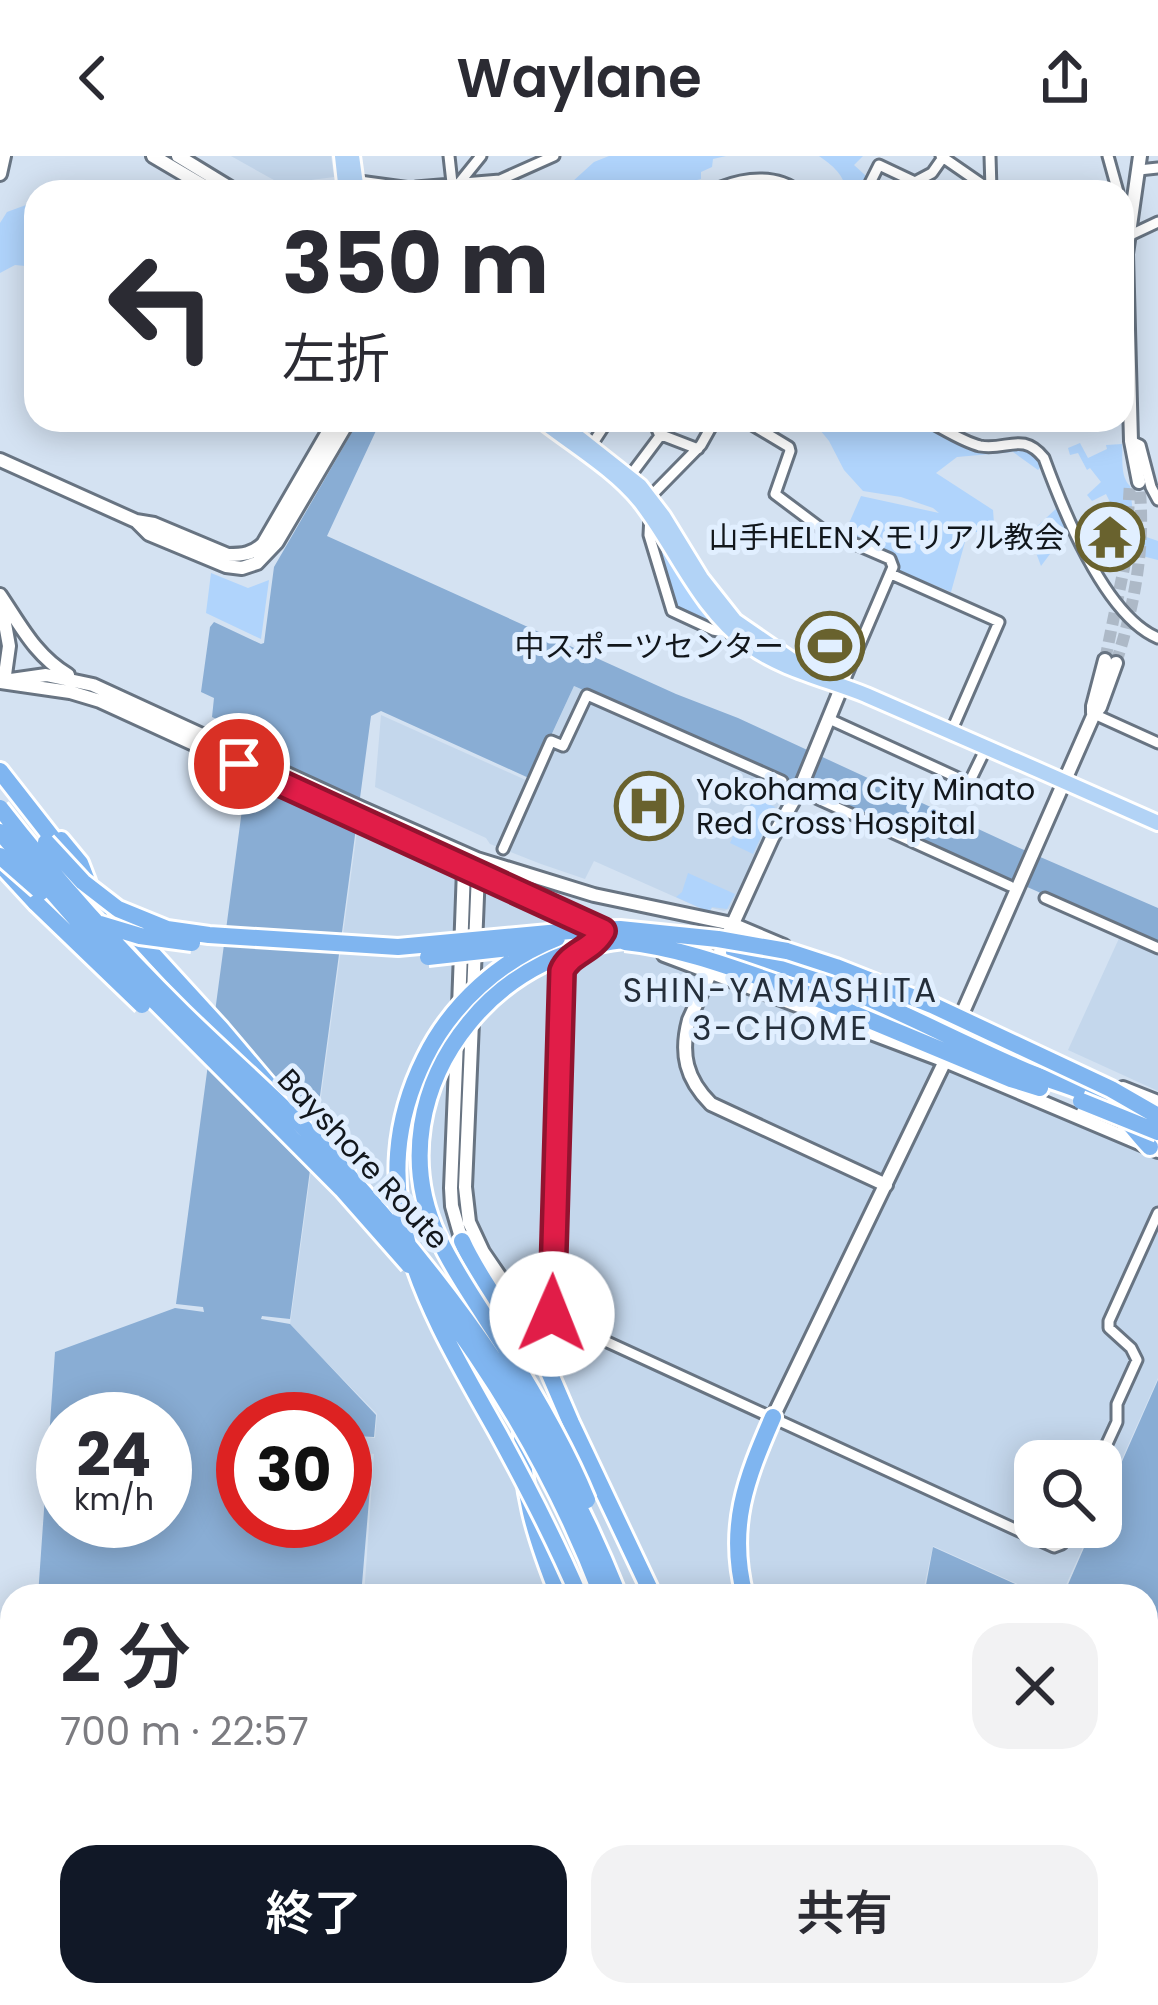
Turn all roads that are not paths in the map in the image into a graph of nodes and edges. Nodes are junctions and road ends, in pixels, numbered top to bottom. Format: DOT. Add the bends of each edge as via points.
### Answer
graph roads {
  1 [pos="4,156"];
  2 [pos="153,156"];
  3 [pos="178,156"];
  4 [pos="481,156"];
  5 [pos="554,156"];
  6 [pos="943,156"];
  7 [pos="1139,163"];
  8 [pos="1158,168"];
  9 [pos="0,174"];
  10 [pos="194,180"];
  11 [pos="217,180"];
  12 [pos="461,180"];
  13 [pos="511,180"];
  14 [pos="872,180"];
  15 [pos="902,180"];
  16 [pos="922,180"];
  17 [pos="978,180"];
  18 [pos="328,432"];
  19 [pos="342,432"];
  20 [pos="556,432"];
  21 [pos="572,432"];
  22 [pos="600,432"];
  23 [pos="708,432"];
  24 [pos="764,432"];
  25 [pos="951,432"];
  26 [pos="1130,432"];
  27 [pos="659,434"];
  28 [pos="1131,445"];
  29 [pos="591,446"];
  30 [pos="698,449"];
  31 [pos="0,460"];
  32 [pos="630,476"];
  33 [pos="1135,483"];
  34 [pos="1158,500"];
  35 [pos="647,505"];
  36 [pos="136,521"];
  37 [pos="891,574"];
  38 [pos="0,597"];
  39 [pos="735,634"];
  40 [pos="1158,638"];
  41 [pos="1110,662"];
  42 [pos="811,673"];
  43 [pos="1,680"];
  44 [pos="78,680"];
  45 [pos="842,686"];
  46 [pos="1094,714"];
  47 [pos="829,719"];
  48 [pos="951,732"];
  49 [pos="1158,743"];
  50 [pos="986,748"];
  51 [pos="240,759"];
  52 [pos="2,777"];
  53 [pos="782,781"];
  54 [pos="1065,782"];
  55 [pos="804,790"];
  56 [pos="0,809"];
  57 [pos="360,814"];
  58 [pos="1158,823"];
  59 [pos="0,829"];
  60 [pos="0,841"];
  61 [pos="502,849"];
  62 [pos="477,859"];
  63 [pos="0,860"];
  64 [pos="464,869"];
  65 [pos="478,876"];
  66 [pos="1016,885"];
  67 [pos="1045,898"];
  68 [pos="732,924"];
  69 [pos="713,928"];
  70 [pos="603,931"];
  71 [pos="1158,948"];
  72 [pos="734,952"];
  73 [pos="710,973"];
  74 [pos="154,1006"];
  75 [pos="958,1022"];
  76 [pos="945,1061"];
  77 [pos="235,1082"];
  78 [pos="1081,1101"];
  79 [pos="1157,1109"];
  80 [pos="314,1139"];
  81 [pos="1155,1144"];
  82 [pos="886,1185"];
  83 [pos="1158,1213"];
  84 [pos="462,1241"];
  85 [pos="522,1309"];
  86 [pos="552,1314"];
  87 [pos="773,1417"];
  88 [pos="1109,1440"];
  89 [pos="1014,1528"];
  90 [pos="554,1584"];
  91 [pos="573,1584"];
  92 [pos="603,1584"];
  93 [pos="603,1584"];
  94 [pos="604,1584"];
  95 [pos="606,1584"];
  96 [pos="607,1584"];
  97 [pos="647,1584"];
  98 [pos="744,1584"];
  1 -- 9 [label="street"];
  2 -- 10 [label="street"];
  3 -- 11 [label="street"];
  4 -- 12 [label="street"];
  5 -- 13 [label="street"];
  6 -- 16 [label="street"];
  6 -- 17 [label="street"];
  7 -- 8 [label="street"];
  14 -- 15 [label="street" via="879,165"];
  18 -- 36 [label="street" via="263,544 248,554 228,555"];
  19 -- 36 [label="street" via="257,563 226,566"];
  20 -- 35 [label="main road"];
  21 -- 29 [label="main road"];
  22 -- 29 [label="street"];
  23 -- 30 [label="street"];
  24 -- 37 [label="street" via="790,451 775,494 823,530 890,559"];
  25 -- 40 [label="street" via="980,446 1022,442 1038,451 1094,573"];
  26 -- 28 [label="street"];
  27 -- 30 [label="street"];
  27 -- 32 [label="street"];
  28 -- 33 [label="street"];
  28 -- 34 [label="street" via="1140,445"];
  29 -- 32 [label="main road"];
  30 -- 35 [label="street"];
  31 -- 36 [label="street"];
  32 -- 35 [label="main road"];
  35 -- 39 [label="main road" via="699,594"];
  35 -- 39 [label="street" via="672,611"];
  35 -- 42 [label="main road" via="718,602"];
  37 -- 45 [label="street"];
  37 -- 48 [label="street" via="999,622"];
  38 -- 43 [label="street" via="10,646"];
  38 -- 44 [label="street" via="38,652"];
  39 -- 42 [label="main road" via="770,659"];
  41 -- 46 [label="street"];
  42 -- 45 [label="main road"];
  43 -- 44 [label="street"];
  43 -- 51 [label="street" via="84,695"];
  44 -- 51 [label="street"];
  45 -- 47 [label="street"];
  45 -- 48 [label="main road"];
  46 -- 49 [label="street"];
  46 -- 54 [label="street"];
  47 -- 50 [label="street" via="969,783"];
  47 -- 55 [label="street"];
  48 -- 50 [label="main road"];
  50 -- 54 [label="main road"];
  51 -- 57 [label="street"];
  52 -- 79 [label="highway, bridge" via="83,882 118,909 167,928 380,946 620,929 750,944 836,967"];
  52 -- 80 [label="highway, bridge"];
  53 -- 61 [label="street" via="586,695 563,746 551,741"];
  54 -- 58 [label="main road"];
  54 -- 66 [label="street"];
  55 -- 66 [label="street"];
  55 -- 68 [label="street"];
  56 -- 80 [label="highway, Bayshore Route, bridge" via="109,938"];
  56 -- 94 [label="highway, bridge" via="97,940 344,1187 444,1304 536,1444"];
  57 -- 62 [label="street"];
  57 -- 64 [label="street"];
  59 -- 74 [label="highway, bridge"];
  59 -- 77 [label="highway, Bayshore Route, bridge" via="95,941"];
  60 -- 74 [label="highway, bridge" via="71,926"];
  62 -- 64 [label="street"];
  62 -- 65 [label="street"];
  62 -- 68 [label="street"];
  63 -- 77 [label="highway, bridge" via="88,956"];
  63 -- 78 [label="highway, bridge" via="64,908 168,940 404,957 584,941 661,948 797,990"];
  64 -- 65 [label="street"];
  64 -- 84 [label="street" via="451,1188"];
  65 -- 70 [label="street"];
  65 -- 85 [label="street" via="466,1205 483,1252"];
  66 -- 75 [label="street"];
  67 -- 71 [label="street"];
  68 -- 73 [label="street"];
  68 -- 75 [label="street"];
  69 -- 79 [label="highway, bridge" via="829,968"];
  69 -- 79 [label="highway, bridge" via="1033,1066"];
  69 -- 91 [label="highway, bridge" via="619,922 566,934 514,959 467,998 434,1040 402,1124 397,1187 414,1268"];
  70 -- 73 [label="street"];
  70 -- 86 [label="street" via="562,971"];
  72 -- 78 [label="highway"];
  72 -- 81 [label="highway, bridge" via="843,988 1074,1087"];
  72 -- 96 [label="highway, bridge" via="620,940 534,968 459,1035 421,1125 422,1187 437,1235 568,1459 589,1506"];
  73 -- 76 [label="street"];
  73 -- 82 [label="street" via="684,1039 697,1090 733,1117"];
  74 -- 92 [label="highway, bridge" via="427,1290 523,1433"];
  75 -- 79 [label="street"];
  76 -- 81 [label="street"];
  76 -- 82 [label="street"];
  77 -- 93 [label="highway, Bayshore Route, bridge" via="371,1220 455,1323 543,1464"];
  78 -- 81 [label="highway, bridge"];
  80 -- 95 [label="highway, Bayshore Route, bridge" via="434,1274 502,1369 583,1513"];
  82 -- 87 [label="street"];
  83 -- 88 [label="street" via="1109,1321 1137,1360"];
  84 -- 90 [label="highway, bridge" via="524,1361 524,1491"];
  85 -- 86 [label="street"];
  85 -- 97 [label="highway"];
  86 -- 87 [label="street"];
  87 -- 89 [label="street"];
  87 -- 98 [label="highway" via="744,1490 737,1544"];
}
